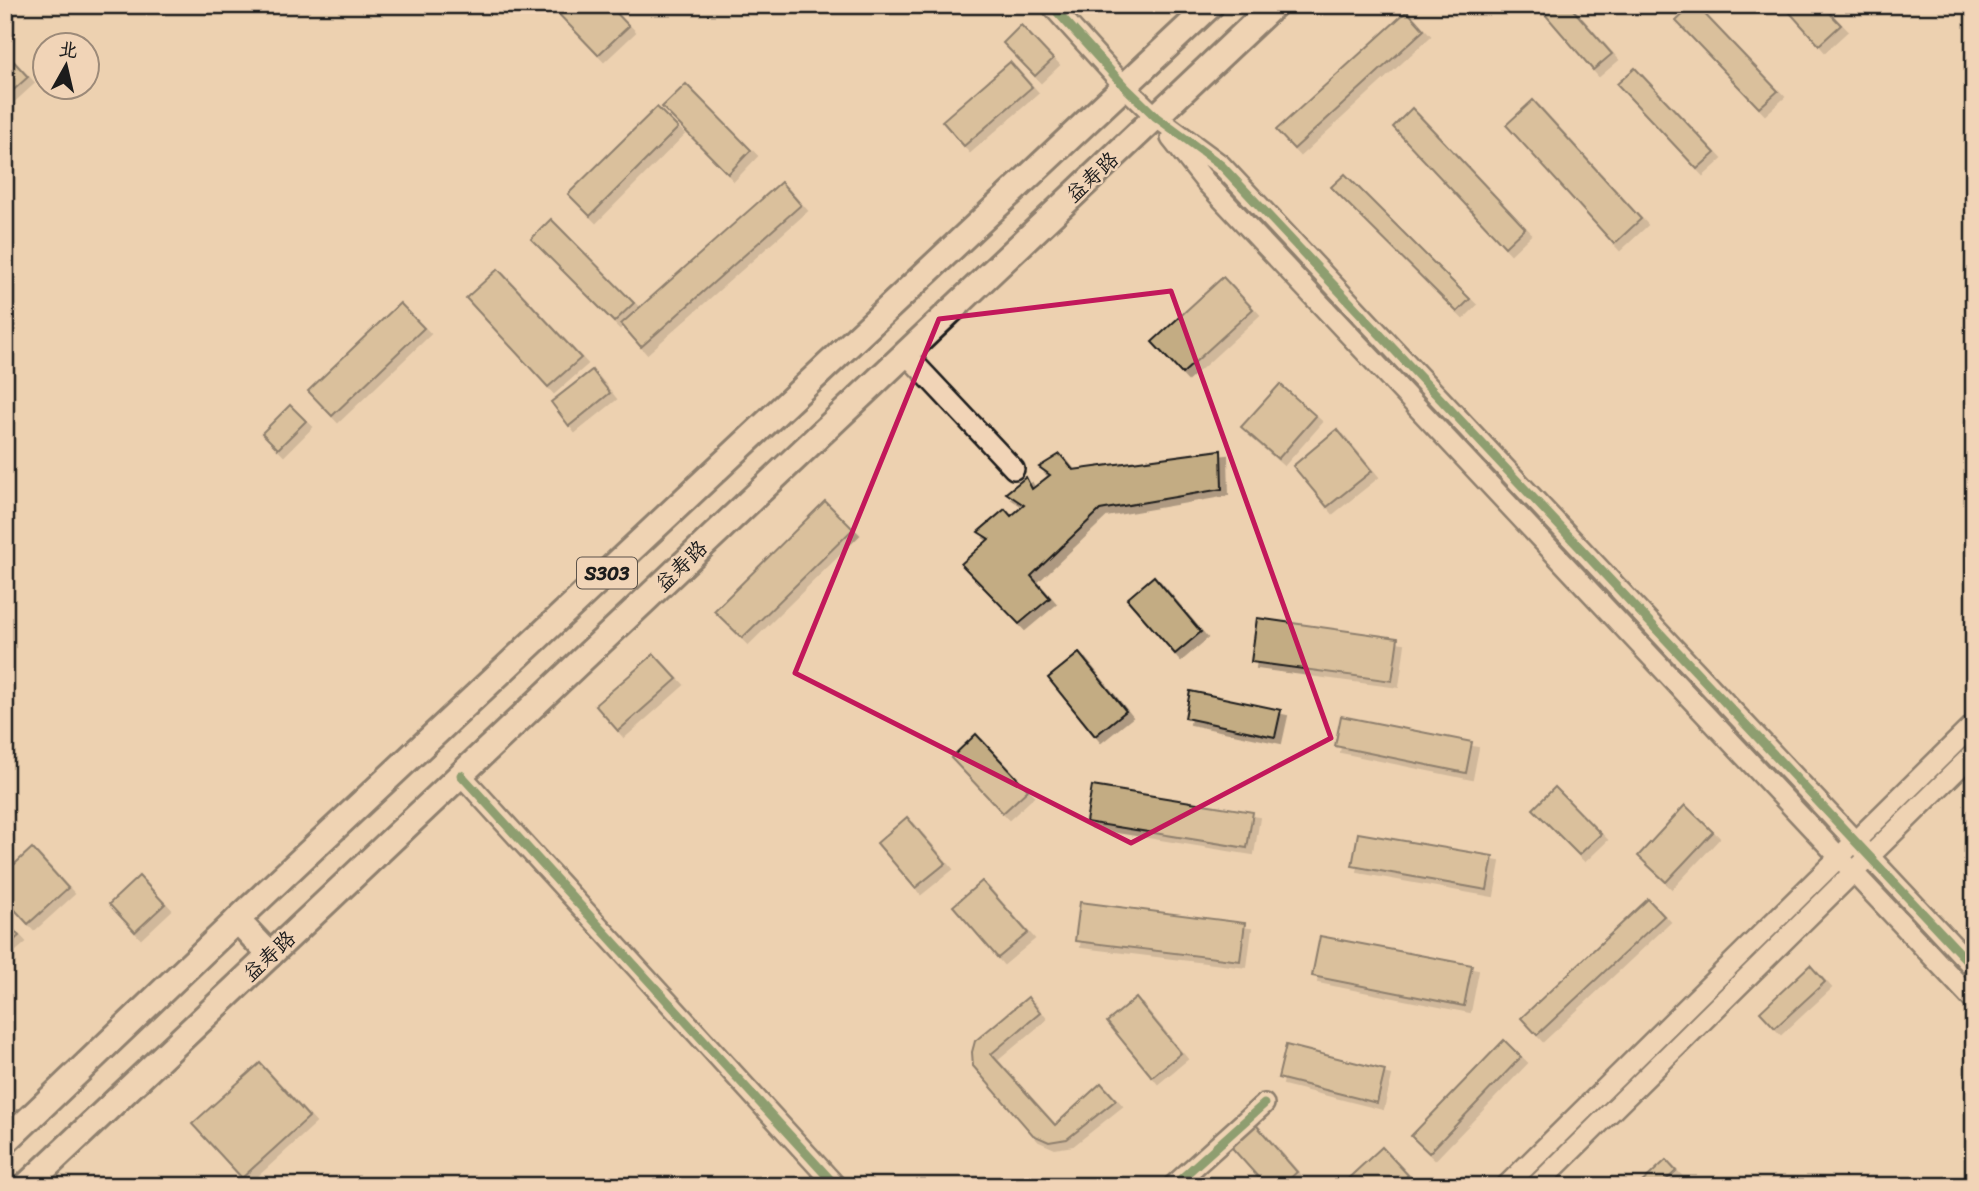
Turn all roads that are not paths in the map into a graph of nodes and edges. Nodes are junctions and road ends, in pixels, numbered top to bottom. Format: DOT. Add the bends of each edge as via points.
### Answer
graph roads {
  1 [pos="1051,5"];
  2 [pos="1211,5"];
  3 [pos="1274,5"];
  4 [pos="1125,88"];
  5 [pos="1156,117"];
  6 [pos="905,354"];
  7 [pos="1014,468"];
  8 [pos="1974,724"];
  9 [pos="1974,753"];
  10 [pos="461,775"];
  11 [pos="1855,841"];
  12 [pos="1839,857"];
  13 [pos="1869,857"];
  14 [pos="1853,873"];
  15 [pos="237,920"];
  16 [pos="270,955"];
  17 [pos="1974,968"];
  18 [pos="1974,1001"];
  19 [pos="1264,1104"];
  20 [pos="5,1142"];
  21 [pos="26,1186"];
  22 [pos="836,1186"];
  23 [pos="1173,1186"];
  24 [pos="1506,1186"];
  25 [pos="1536,1186"];
  1 -- 4 [label="street"];
  2 -- 4 [label="main road, 益寿路 / S303"];
  3 -- 5 [label="main road, 益寿路 / S303"];
  4 -- 5 [label="street"];
  4 -- 15 [label="main road, 益寿路 / S303"];
  5 -- 6 [label="main road, 益寿路 / S303"];
  5 -- 11 [label="street" via="1221,166"];
  5 -- 12 [label="street" via="1205,181"];
  6 -- 7 [label="street"];
  6 -- 10 [label="main road, 益寿路 / S303"];
  8 -- 11 [label="street"];
  9 -- 13 [label="street"];
  10 -- 16 [label="main road, 益寿路 / S303"];
  10 -- 22 [label="street"];
  11 -- 12 [label="street"];
  11 -- 13 [label="street"];
  12 -- 14 [label="street"];
  12 -- 24 [label="street"];
  13 -- 14 [label="street"];
  13 -- 17 [label="street"];
  14 -- 18 [label="street"];
  14 -- 25 [label="street"];
  15 -- 16 [label="main road"];
  15 -- 20 [label="main road, 益寿路 / S303"];
  16 -- 21 [label="main road, 益寿路 / S303"];
  19 -- 23 [label="street"];
}
